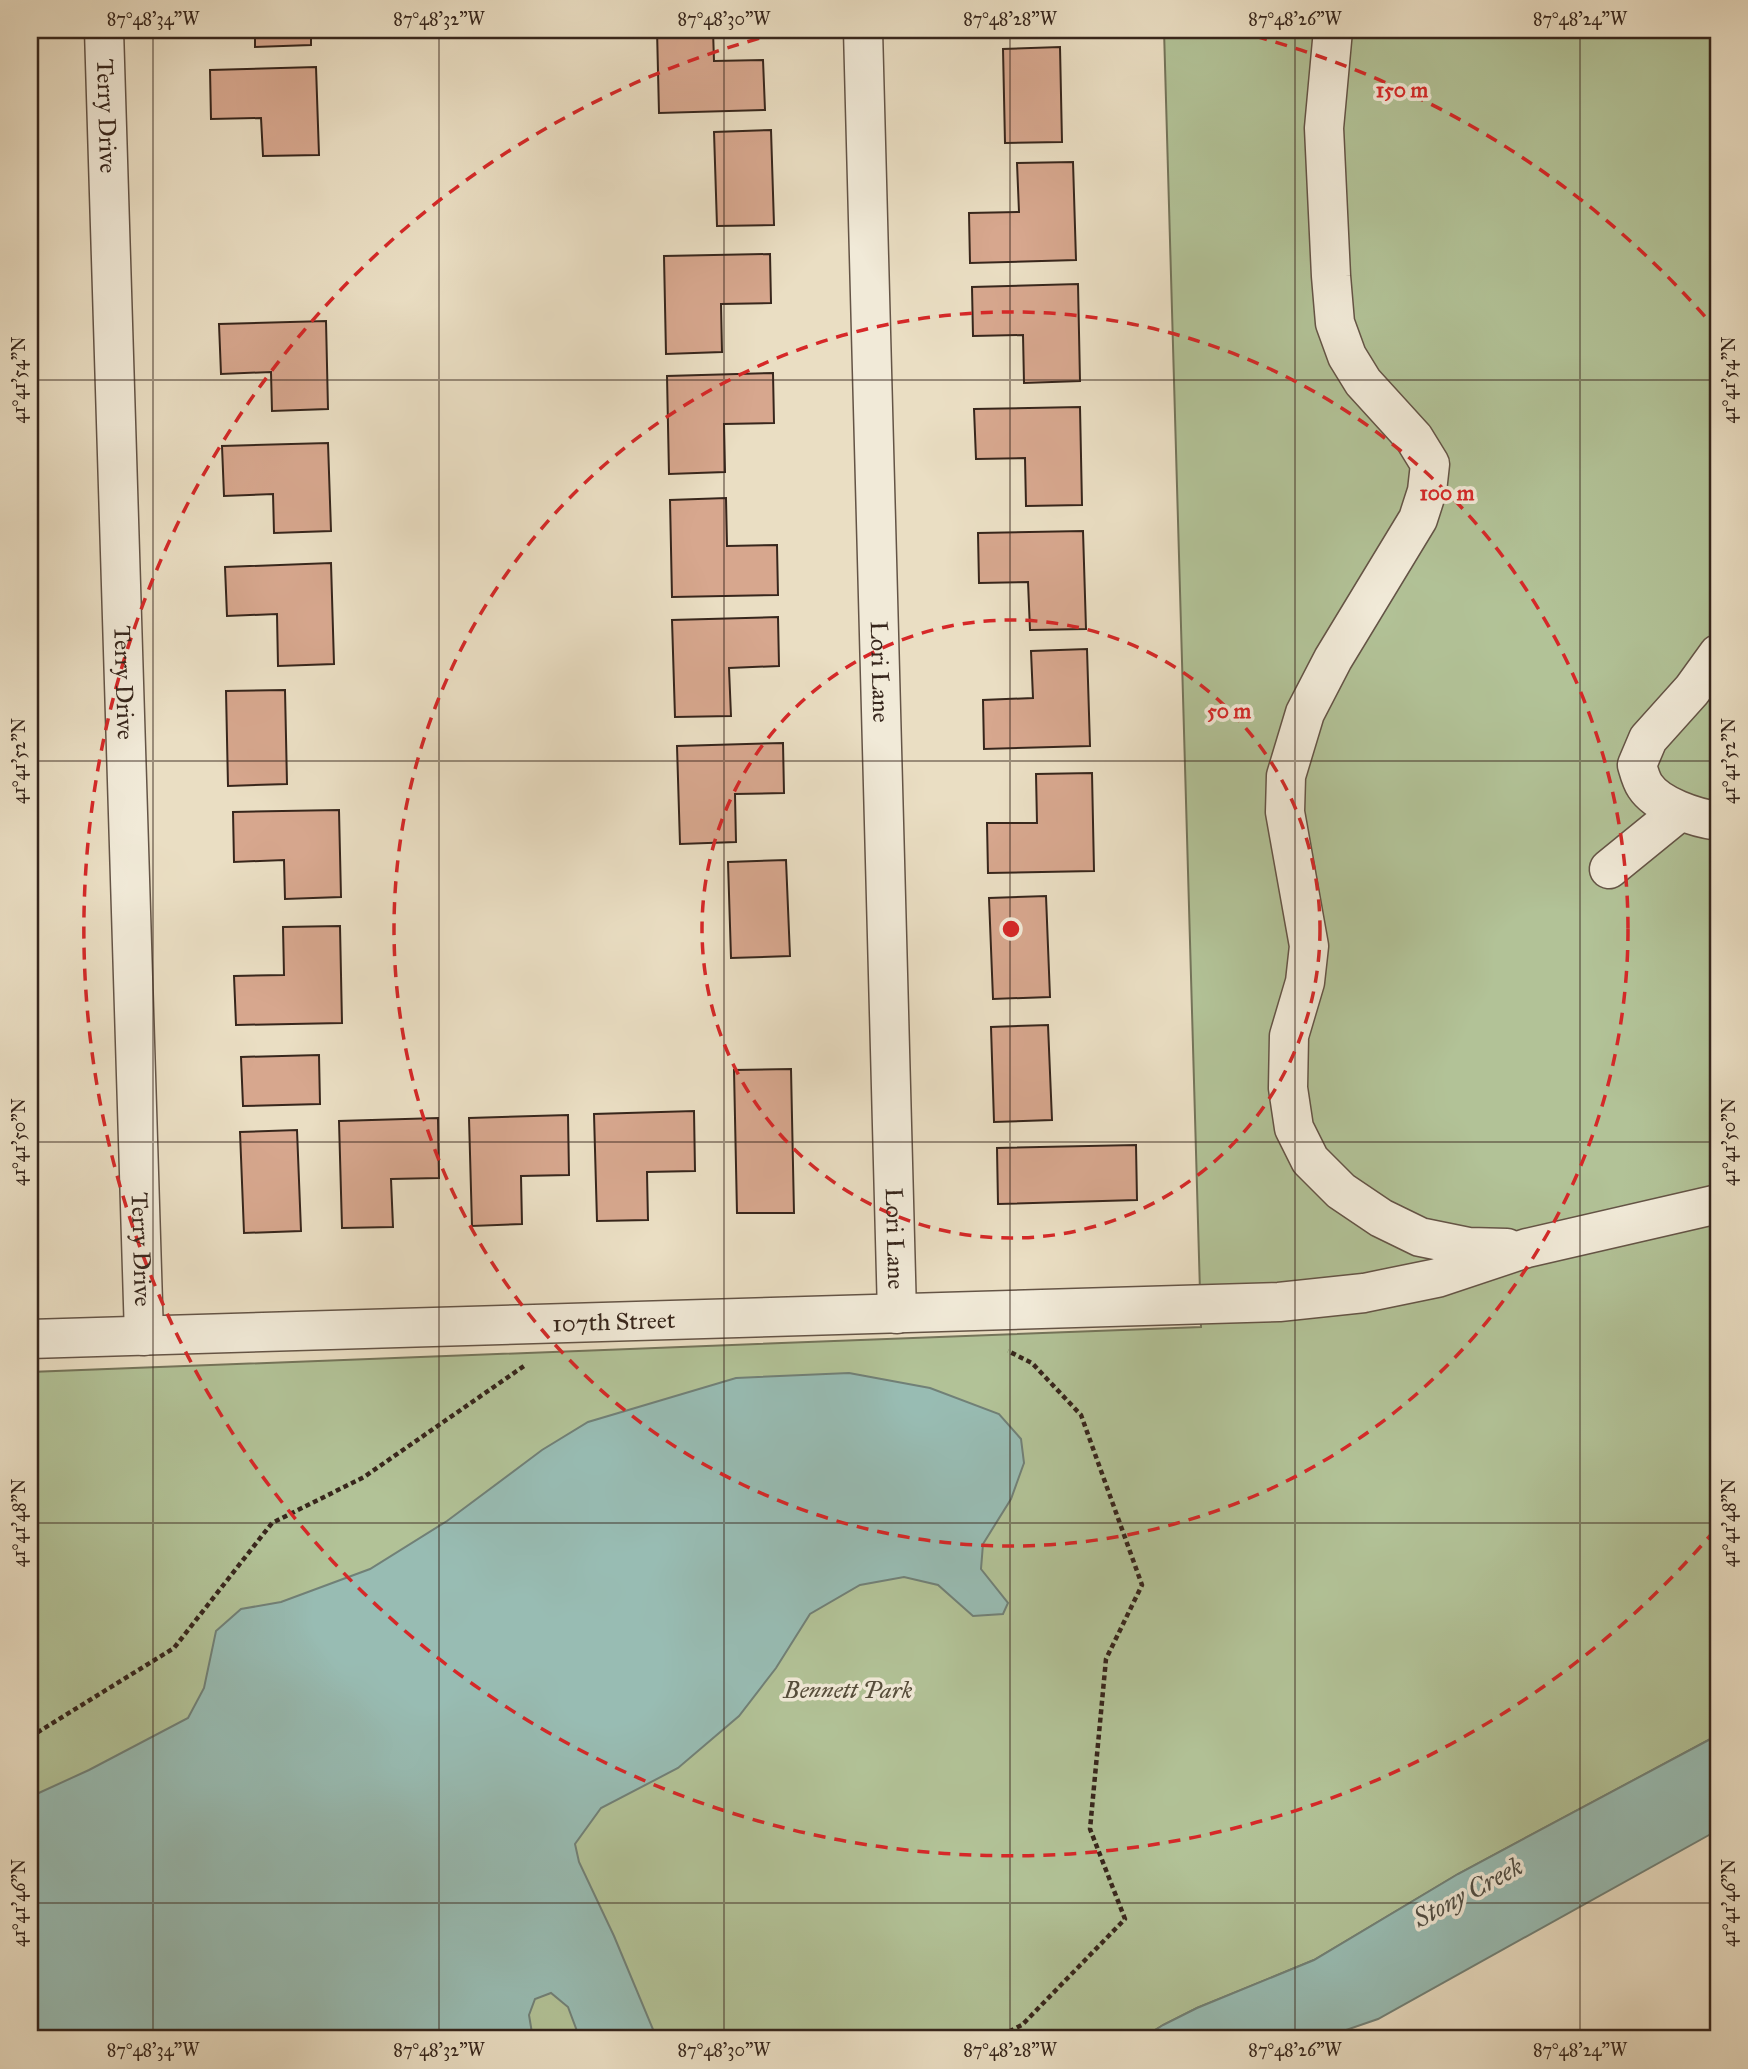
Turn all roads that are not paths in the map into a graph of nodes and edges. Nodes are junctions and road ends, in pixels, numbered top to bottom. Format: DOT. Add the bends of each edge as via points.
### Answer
graph roads {
  1 [pos="104,30"];
  2 [pos="863,30"];
  3 [pos="1334,30"];
  4 [pos="1718,653"];
  5 [pos="1679,812"];
  6 [pos="1718,821"];
  7 [pos="1609,869"];
  8 [pos="1718,1204"];
  9 [pos="1527,1248"];
  10 [pos="897,1314"];
  11 [pos="144,1336"];
  12 [pos="30,1339"];
  1 -- 11 [label="street, Terry Drive"];
  2 -- 10 [label="street, Lori Lane"];
  3 -- 9 [label="street" via="1324,128 1335,323 1363,382 1414,438 1430,464 1418,519 1332,659 1305,713 1286,776 1285,812 1309,946 1305,982 1289,1036 1288,1088 1294,1128 1310,1160 1341,1191 1381,1218 1420,1237 1469,1247"];
  4 -- 5 [label="street" via="1648,739 1637,765 1645,787"];
  5 -- 6 [label="street"];
  5 -- 7 [label="street"];
  8 -- 9 [label="street"];
  9 -- 10 [label="street, 107th Street" via="1437,1278 1364,1293 1279,1302"];
  10 -- 11 [label="street, 107th Street"];
  11 -- 12 [label="street, 107th Street"];
}
